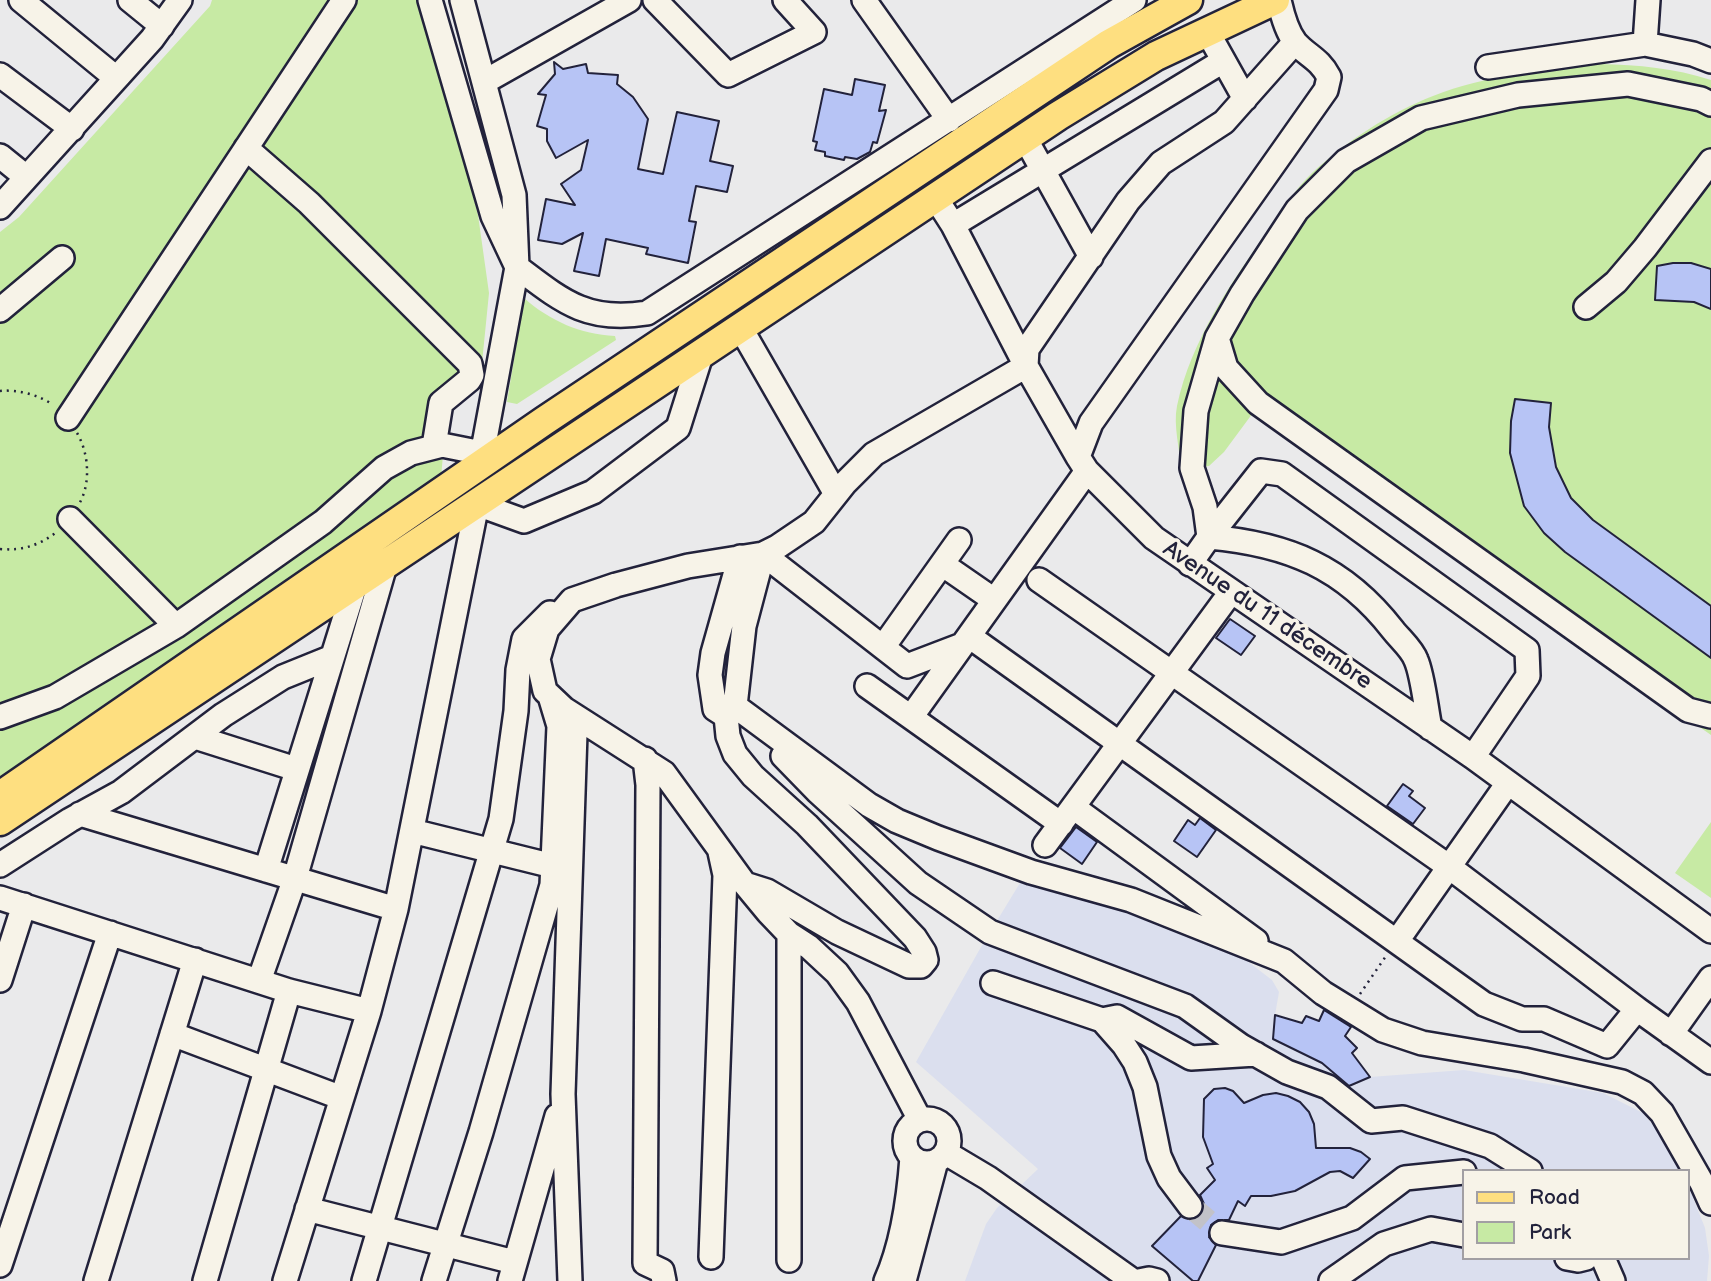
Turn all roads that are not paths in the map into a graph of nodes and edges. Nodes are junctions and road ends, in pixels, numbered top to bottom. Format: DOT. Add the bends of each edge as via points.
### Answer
graph roads {
  1 [pos="21,0"];
  2 [pos="130,0"];
  3 [pos="180,0"];
  4 [pos="344,0"];
  5 [pos="429,0"];
  6 [pos="462,0"];
  7 [pos="629,0"];
  8 [pos="655,0"];
  9 [pos="785,0"];
  10 [pos="864,0"];
  11 [pos="1134,0"];
  12 [pos="1188,0"];
  13 [pos="1277,0"];
  14 [pos="1648,0"];
  15 [pos="602,6"];
  16 [pos="162,26"];
  17 [pos="1208,31"];
  18 [pos="1295,42"];
  19 [pos="1646,44"];
  20 [pos="1223,61"];
  21 [pos="1711,61"];
  22 [pos="1488,67"];
  23 [pos="0,75"];
  24 [pos="116,78"];
  25 [pos="484,82"];
  26 [pos="1245,99"];
  27 [pos="1711,104"];
  28 [pos="949,120"];
  29 [pos="72,129"];
  30 [pos="1025,138"];
  31 [pos="246,148"];
  32 [pos="0,156"];
  33 [pos="1711,161"];
  34 [pos="1043,170"];
  35 [pos="26,177"];
  36 [pos="935,197"];
  37 [pos="0,207"];
  38 [pos="953,225"];
  39 [pos="1091,257"];
  40 [pos="62,258"];
  41 [pos="517,267"];
  42 [pos="1586,307"];
  43 [pos="0,310"];
  44 [pos="740,327"];
  45 [pos="1217,338"];
  46 [pos="702,352"];
  47 [pos="1026,366"];
  48 [pos="489,413"];
  49 [pos="68,418"];
  50 [pos="544,421"];
  51 [pos="434,446"];
  52 [pos="481,459"];
  53 [pos="1082,464"];
  54 [pos="836,494"];
  55 [pos="477,504"];
  56 [pos="70,519"];
  57 [pos="1209,537"];
  58 [pos="959,540"];
  59 [pos="763,554"];
  60 [pos="740,557"];
  61 [pos="386,562"];
  62 [pos="942,564"];
  63 [pos="1190,564"];
  64 [pos="1039,580"];
  65 [pos="356,582"];
  66 [pos="1231,593"];
  67 [pos="572,600"];
  68 [pos="994,600"];
  69 [pos="176,626"];
  70 [pos="965,640"];
  71 [pos="883,647"];
  72 [pos="330,658"];
  73 [pos="1171,674"];
  74 [pos="867,686"];
  75 [pos="557,703"];
  76 [pos="730,711"];
  77 [pos="1711,716"];
  78 [pos="0,717"];
  79 [pos="911,717"];
  80 [pos="1430,728"];
  81 [pos="195,737"];
  82 [pos="1120,744"];
  83 [pos="1473,757"];
  84 [pos="645,759"];
  85 [pos="296,769"];
  86 [pos="1508,783"];
  87 [pos="0,796"];
  88 [pos="80,814"];
  89 [pos="1067,816"];
  90 [pos="0,821"];
  91 [pos="412,831"];
  92 [pos="1045,845"];
  93 [pos="720,849"];
  94 [pos="491,850"];
  95 [pos="0,864"];
  96 [pos="553,866"];
  97 [pos="1448,866"];
  98 [pos="266,870"];
  99 [pos="295,878"];
  100 [pos="744,883"];
  101 [pos="0,898"];
  102 [pos="24,905"];
  103 [pos="396,909"];
  104 [pos="1711,931"];
  105 [pos="110,933"];
  106 [pos="789,934"];
  107 [pos="1397,941"];
  108 [pos="195,960"];
  109 [pos="1284,961"];
  110 [pos="1711,978"];
  111 [pos="0,980"];
  112 [pos="259,981"];
  113 [pos="992,983"];
  114 [pos="289,991"];
  115 [pos="1637,1009"];
  116 [pos="369,1011"];
  117 [pos="1102,1020"];
  118 [pos="172,1034"];
  119 [pos="1671,1034"];
  120 [pos="1256,1054"];
  121 [pos="1711,1062"];
  122 [pos="266,1071"];
  123 [pos="563,1094"];
  124 [pos="342,1098"];
  125 [pos="920,1120"];
  126 [pos="912,1157"];
  127 [pos="941,1157"];
  128 [pos="1527,1169"];
  129 [pos="1462,1172"];
  130 [pos="1711,1203"];
  131 [pos="1190,1206"];
  132 [pos="307,1209"];
  133 [pos="379,1227"];
  134 [pos="1222,1233"];
  135 [pos="1462,1235"];
  136 [pos="446,1244"];
  137 [pos="711,1257"];
  138 [pos="789,1260"];
  139 [pos="1605,1260"];
  140 [pos="0,1265"];
  141 [pos="512,1272"];
  142 [pos="96,1281"];
  143 [pos="205,1281"];
  144 [pos="285,1281"];
  145 [pos="365,1281"];
  146 [pos="434,1281"];
  147 [pos="570,1281"];
  148 [pos="664,1281"];
  149 [pos="886,1281"];
  150 [pos="904,1281"];
  151 [pos="1133,1281"];
  152 [pos="1139,1281"];
  153 [pos="1157,1281"];
  154 [pos="1331,1281"];
  155 [pos="1613,1281"];
  1 -- 24 [label="street"];
  2 -- 16 [label="street"];
  3 -- 16 [label="street"];
  4 -- 31 [label="street"];
  5 -- 41 [label="street" via="493,216"];
  6 -- 25 [label="street"];
  7 -- 15 [label="street"];
  8 -- 9 [label="street" via="728,75 814,32"];
  10 -- 28 [label="street"];
  11 -- 28 [label="street"];
  12 -- 50 [label="main road" via="1109,44"];
  13 -- 17 [label="main road"];
  13 -- 18 [label="street"];
  14 -- 19 [label="street"];
  15 -- 25 [label="street"];
  16 -- 24 [label="street"];
  17 -- 20 [label="street"];
  17 -- 30 [label="main road" via="1156,56"];
  18 -- 26 [label="street"];
  18 -- 53 [label="street" via="1322,64 1329,77 1326,90 1091,423"];
  19 -- 21 [label="street"];
  19 -- 22 [label="street"];
  20 -- 26 [label="street"];
  20 -- 34 [label="street"];
  23 -- 29 [label="street"];
  24 -- 29 [label="street"];
  25 -- 41 [label="street" via="514,195"];
  26 -- 39 [label="street" via="1224,122 1161,163 1128,201"];
  27 -- 45 [label="street" via="1628,84 1518,95 1421,118 1346,162 1297,209"];
  28 -- 41 [label="street" via="647,313 612,316 577,309"];
  29 -- 35 [label="street"];
  30 -- 34 [label="street"];
  30 -- 36 [label="main road"];
  31 -- 49 [label="street"];
  31 -- 51 [label="street" via="309,202 470,364 469,380 441,403"];
  32 -- 35 [label="street"];
  33 -- 42 [label="street" via="1616,282"];
  34 -- 38 [label="street"];
  34 -- 39 [label="street"];
  35 -- 37 [label="street"];
  36 -- 38 [label="street, Avenue du 11 décembre"];
  36 -- 44 [label="main road"];
  38 -- 47 [label="street, Avenue du 11 décembre"];
  39 -- 47 [label="street" via="1027,349"];
  40 -- 43 [label="street"];
  41 -- 48 [label="street"];
  44 -- 46 [label="main road"];
  44 -- 54 [label="street"];
  45 -- 57 [label="street" via="1196,411 1192,468"];
  45 -- 77 [label="street" via="1226,368 1258,403 1688,710"];
  46 -- 55 [label="main road"];
  46 -- 55 [label="street" via="678,428 593,492 524,521"];
  47 -- 53 [label="street, Avenue du 11 décembre"];
  47 -- 54 [label="street" via="874,454"];
  48 -- 50 [label="street" via="504,428 525,431"];
  48 -- 52 [label="street"];
  50 -- 52 [label="main road"];
  51 -- 52 [label="street"];
  51 -- 69 [label="street" via="383,468 323,522"];
  52 -- 87 [label="main road"];
  53 -- 63 [label="street, Avenue du 11 décembre" via="1154,538"];
  53 -- 68 [label="street"];
  54 -- 59 [label="street" via="814,522"];
  55 -- 61 [label="main road"];
  55 -- 91 [label="street"];
  56 -- 69 [label="street"];
  57 -- 63 [label="street"];
  57 -- 80 [label="street" via="1276,547 1323,566 1375,607 1416,659"];
  57 -- 83 [label="street" via="1261,471 1282,474 1527,650 1528,676"];
  58 -- 62 [label="street"];
  59 -- 60 [label="street"];
  59 -- 71 [label="street"];
  59 -- 76 [label="street" via="744,626"];
  60 -- 67 [label="street" via="688,566"];
  60 -- 76 [label="street" via="710,675 715,709"];
  61 -- 65 [label="main road"];
  61 -- 99 [label="street"];
  62 -- 68 [label="street"];
  62 -- 71 [label="street"];
  63 -- 66 [label="street, Avenue du 11 décembre"];
  64 -- 73 [label="street"];
  65 -- 72 [label="street"];
  65 -- 90 [label="main road"];
  66 -- 73 [label="street"];
  66 -- 80 [label="street, Avenue du 11 décembre"];
  67 -- 75 [label="street" via="547,629 538,659 545,691"];
  67 -- 94 [label="street" via="545,616 524,639 501,819"];
  68 -- 70 [label="street"];
  69 -- 78 [label="street" via="55,697"];
  70 -- 71 [label="street" via="907,666"];
  70 -- 79 [label="street"];
  70 -- 82 [label="street"];
  72 -- 81 [label="street" via="283,677"];
  72 -- 85 [label="street"];
  73 -- 82 [label="street"];
  73 -- 97 [label="street"];
  74 -- 79 [label="street"];
  75 -- 84 [label="street"];
  75 -- 96 [label="street"];
  75 -- 123 [label="street" via="575,733"];
  76 -- 100 [label="street" via="728,736 735,754 915,938 926,960 920,966 909,966"];
  76 -- 109 [label="street" via="897,821 1031,872 1130,901"];
  76 -- 120 [label="street" via="918,883 990,932 1185,1006"];
  79 -- 89 [label="street"];
  80 -- 83 [label="street, Avenue du 11 décembre"];
  81 -- 85 [label="street"];
  81 -- 88 [label="street" via="121,793"];
  82 -- 89 [label="street"];
  82 -- 107 [label="street"];
  83 -- 86 [label="street, Avenue du 11 décembre"];
  84 -- 93 [label="street" via="664,773"];
  84 -- 148 [label="street" via="645,1263 662,1270"];
  85 -- 98 [label="street"];
  86 -- 97 [label="street"];
  86 -- 104 [label="street, Avenue du 11 décembre"];
  88 -- 95 [label="street"];
  88 -- 98 [label="street"];
  89 -- 92 [label="street"];
  89 -- 109 [label="street"];
  91 -- 94 [label="street"];
  91 -- 103 [label="street"];
  93 -- 100 [label="street"];
  93 -- 137 [label="street" via="725,874"];
  94 -- 96 [label="street"];
  94 -- 133 [label="street"];
  96 -- 136 [label="street" via="552,885"];
  97 -- 107 [label="street"];
  97 -- 115 [label="street"];
  98 -- 99 [label="street"];
  99 -- 103 [label="street"];
  99 -- 112 [label="street"];
  100 -- 106 [label="street"];
  101 -- 102 [label="street"];
  102 -- 105 [label="street"];
  102 -- 111 [label="street"];
  103 -- 116 [label="street"];
  105 -- 108 [label="street"];
  105 -- 140 [label="street"];
  106 -- 125 [label="street" via="837,973 858,1002"];
  106 -- 138 [label="street"];
  107 -- 115 [label="street" via="1484,1004 1522,1018 1544,1019 1607,1046"];
  108 -- 112 [label="street"];
  108 -- 118 [label="street"];
  109 -- 130 [label="street" via="1323,993 1402,1038 1598,1075 1643,1093 1662,1113"];
  110 -- 119 [label="street"];
  112 -- 114 [label="street"];
  113 -- 117 [label="street"];
  114 -- 116 [label="street"];
  114 -- 122 [label="street"];
  115 -- 119 [label="street"];
  116 -- 124 [label="street"];
  117 -- 120 [label="street" via="1116,1017 1191,1058"];
  117 -- 131 [label="street" via="1135,1062 1145,1087 1159,1156"];
  118 -- 122 [label="street"];
  118 -- 142 [label="street"];
  119 -- 121 [label="street"];
  120 -- 128 [label="street" via="1328,1087 1371,1121 1403,1118 1490,1146"];
  122 -- 124 [label="street"];
  122 -- 143 [label="street"];
  123 -- 141 [label="street"];
  123 -- 147 [label="street"];
  124 -- 132 [label="street"];
  125 -- 126 [label="street" via="905,1136"];
  125 -- 127 [label="street" via="933,1119 944,1127 949,1139"];
  126 -- 127 [label="street" via="923,1163"];
  126 -- 149 [label="street" via="909,1192"];
  127 -- 150 [label="street"];
  127 -- 151 [label="street" via="988,1178"];
  129 -- 134 [label="street" via="1405,1178 1352,1218 1281,1242"];
  132 -- 133 [label="street"];
  132 -- 144 [label="street"];
  133 -- 136 [label="street"];
  133 -- 145 [label="street"];
  135 -- 154 [label="street" via="1431,1229 1384,1244"];
  136 -- 141 [label="street"];
  136 -- 146 [label="street"];
  139 -- 155 [label="street"];
  152 -- 153 [label="street"];
}
